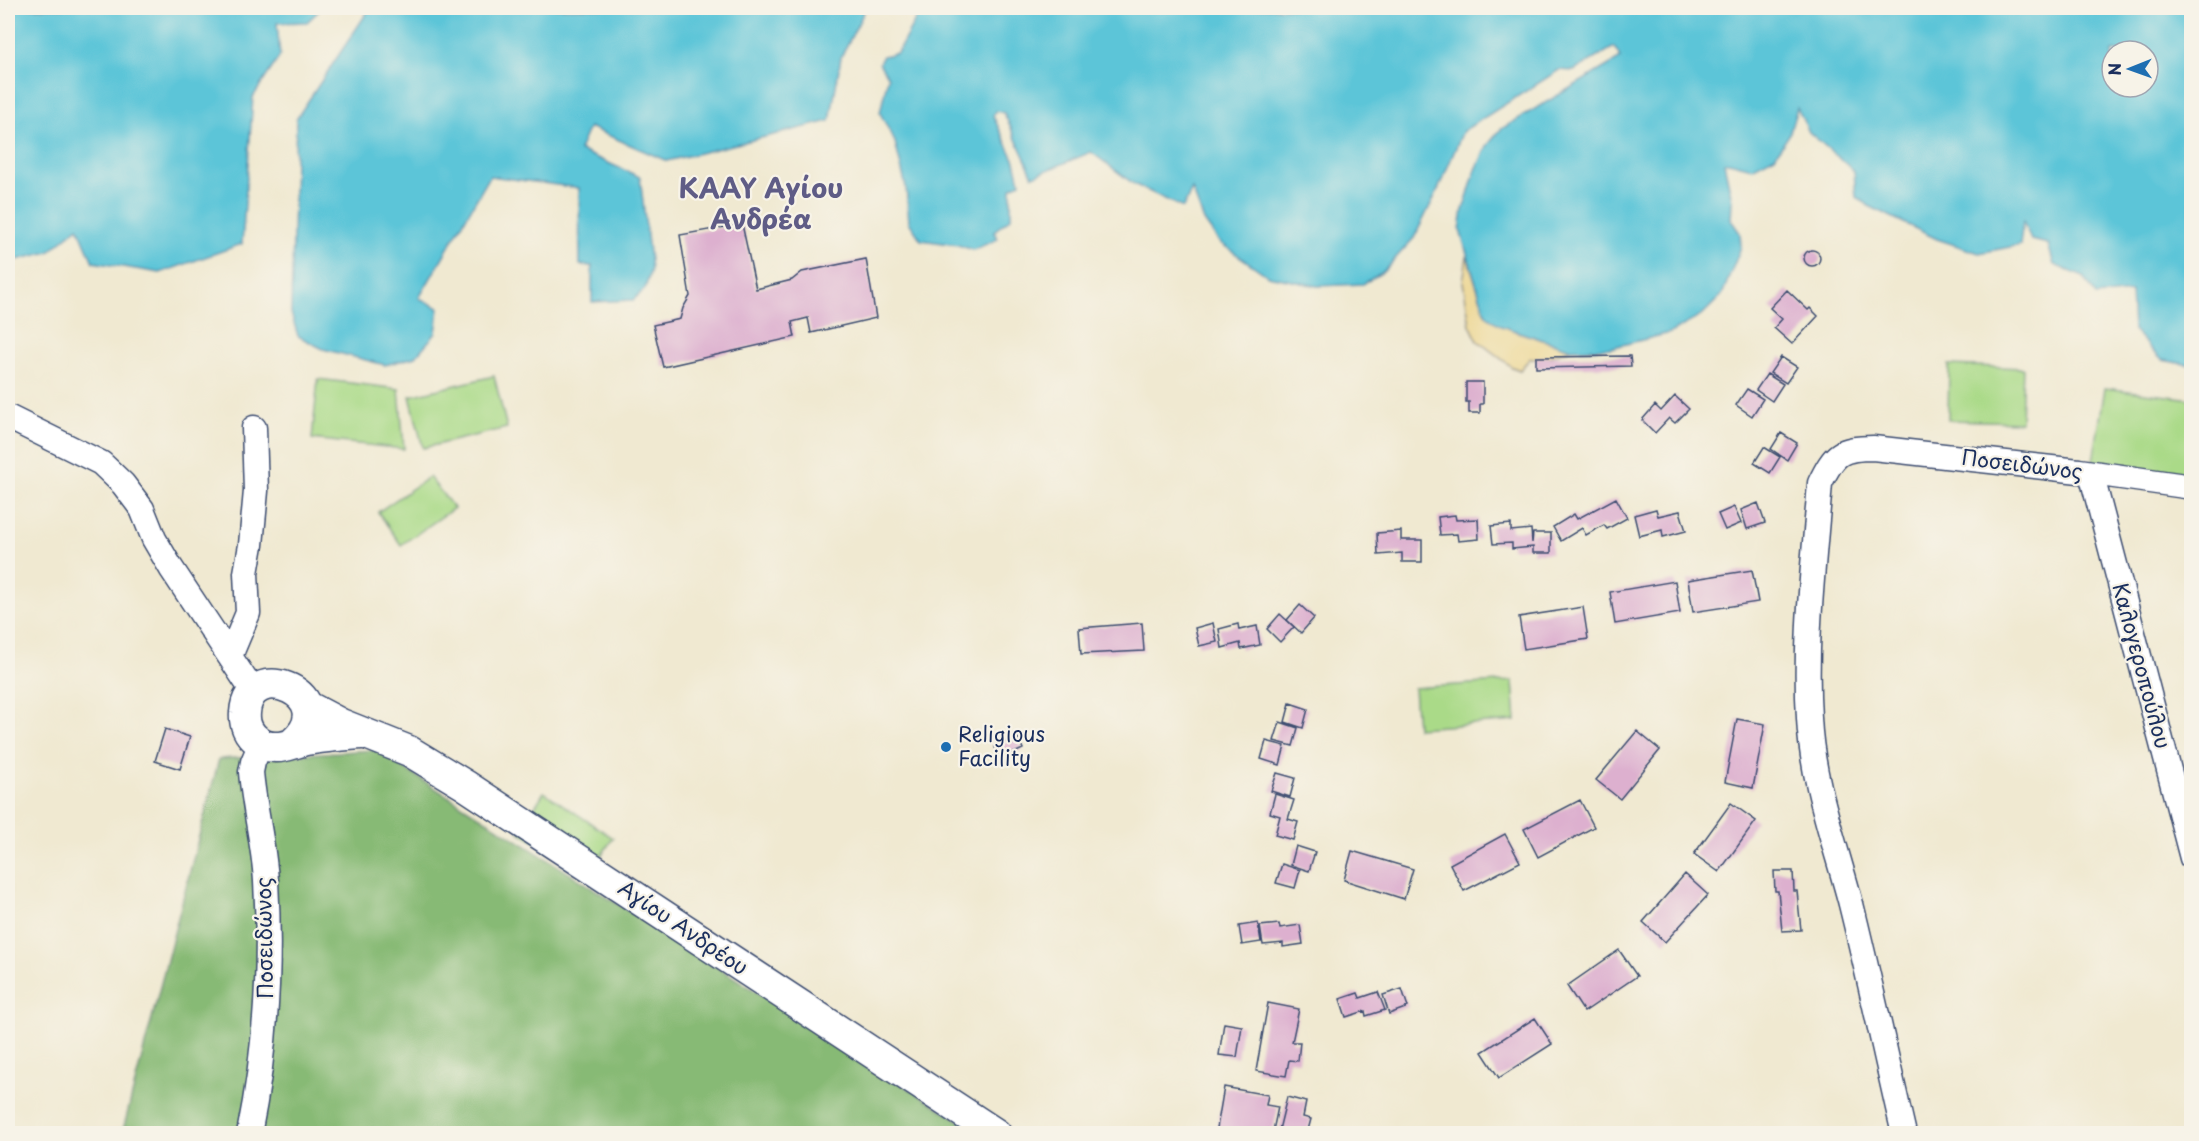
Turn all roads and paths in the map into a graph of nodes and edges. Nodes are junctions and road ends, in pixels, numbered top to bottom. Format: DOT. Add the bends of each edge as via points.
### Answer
graph roads {
  1 [pos="8,417"];
  2 [pos="254,428"];
  3 [pos="2091,473"];
  4 [pos="2192,487"];
  5 [pos="230,656"];
  6 [pos="254,693"];
  7 [pos="306,706"];
  8 [pos="364,734"];
  9 [pos="261,743"];
  10 [pos="293,743"];
  11 [pos="2192,858"];
  12 [pos="249,1134"];
  13 [pos="996,1134"];
  14 [pos="1904,1134"];
  1 -- 5 [label="street" via="101,463 123,484 142,509 171,568"];
  2 -- 5 [label="street" via="256,491 246,573 248,614"];
  3 -- 4 [label="street, Ποσειδώνος"];
  3 -- 11 [label="street, Καλογεροπούλου"];
  3 -- 14 [label="street, Ποσειδώνος" via="1851,448 1836,456 1820,483 1808,636 1809,719 1816,775 1851,904"];
  5 -- 6 [label="street"];
  6 -- 7 [label="main road, Αγίου Ανδρέου" via="281,684 301,695"];
  6 -- 9 [label="main road" via="245,708 245,717 250,734"];
  7 -- 8 [label="main road, Αγίου Ανδρέου"];
  7 -- 10 [label="main road" via="306,728"];
  8 -- 10 [label="main road, Αγίου Ανδρέου"];
  8 -- 13 [label="main road, Αγίου Ανδρέου" via="409,751 465,785"];
  9 -- 10 [label="main road, Αγίου Ανδρέου" via="273,747"];
  9 -- 12 [label="street, Ποσειδώνος" via="251,772 266,879 268,940 262,1054"];
}
